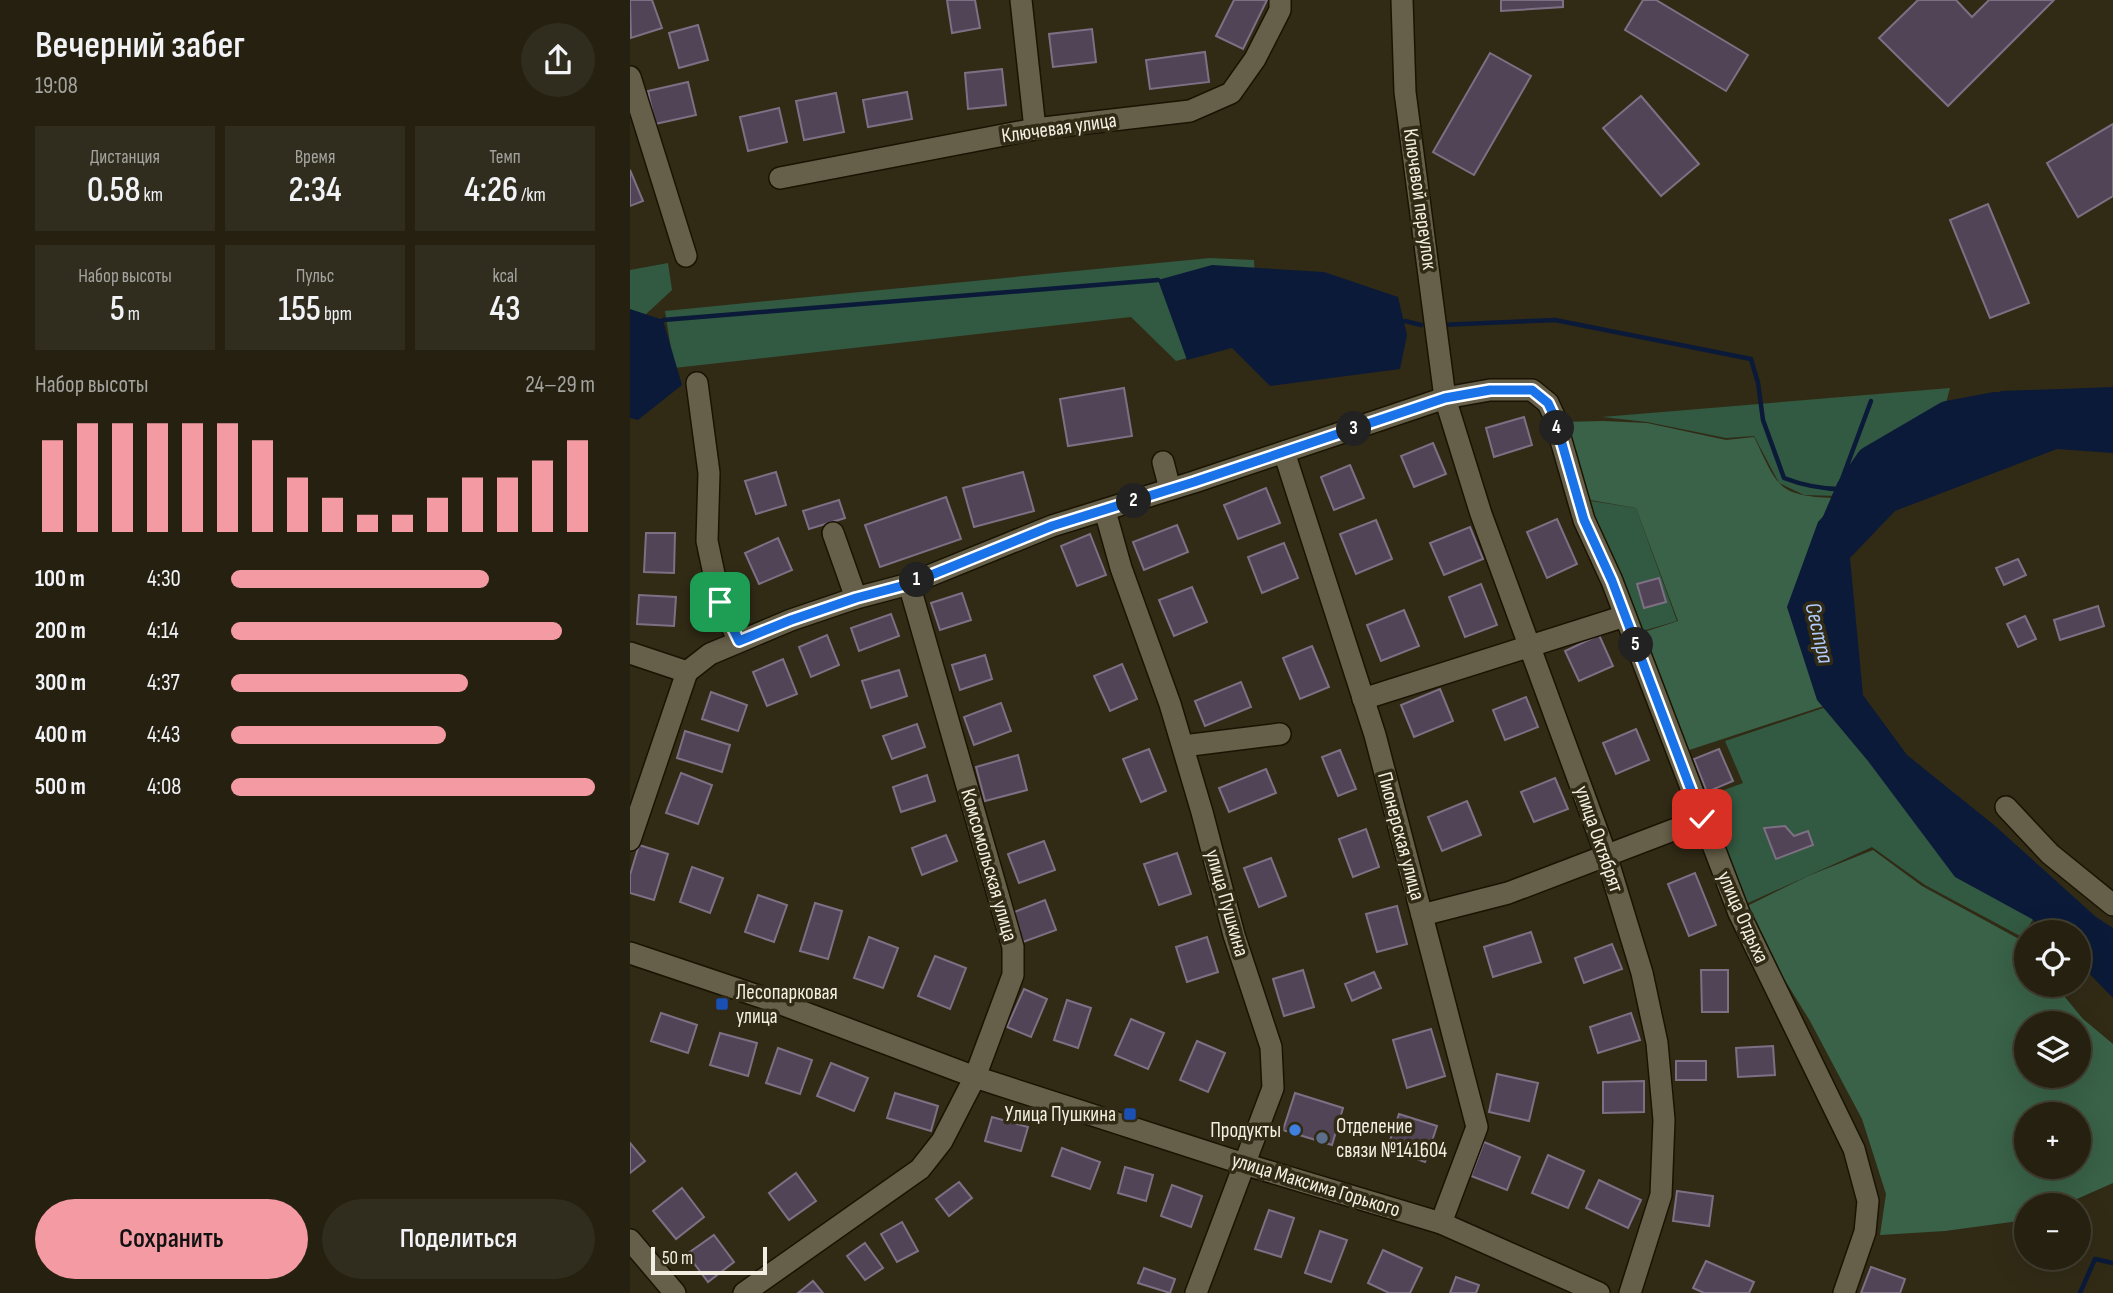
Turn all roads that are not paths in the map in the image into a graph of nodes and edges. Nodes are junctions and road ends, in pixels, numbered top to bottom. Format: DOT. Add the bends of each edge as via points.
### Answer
graph roads {
  1 [pos="1021,0"];
  2 [pos="1280,0"];
  3 [pos="1408,2"];
  4 [pos="630,77"];
  5 [pos="1035,130"];
  6 [pos="780,178"];
  7 [pos="686,256"];
  8 [pos="697,383"];
  9 [pos="1445,398"];
  10 [pos="1284,452"];
  11 [pos="1163,462"];
  12 [pos="1170,489"];
  13 [pos="1105,511"];
  14 [pos="833,533"];
  15 [pos="909,584"];
  16 [pos="856,598"];
  17 [pos="1625,616"];
  18 [pos="739,641"];
  19 [pos="1530,646"];
  20 [pos="630,653"];
  21 [pos="687,673"];
  22 [pos="1363,699"];
  23 [pos="1280,734"];
  24 [pos="1183,746"];
  25 [pos="2006,807"];
  26 [pos="1702,819"];
  27 [pos="630,840"];
  28 [pos="1606,855"];
  29 [pos="2113,905"];
  30 [pos="1422,915"];
  31 [pos="630,953"];
  32 [pos="975,1077"];
  33 [pos="1244,1164"];
  34 [pos="1441,1223"];
  35 [pos="630,1240"];
  36 [pos="675,1293"];
  37 [pos="744,1293"];
  38 [pos="1196,1293"];
  39 [pos="1599,1293"];
  40 [pos="1630,1293"];
  41 [pos="1844,1293"];
  1 -- 5 [label="street"];
  2 -- 5 [label="street, Ключевая улица" via="1280,10 1255,59 1231,93 1190,111"];
  3 -- 9 [label="street, Ключевой переулок" via="1405,92"];
  4 -- 7 [label="street"];
  5 -- 6 [label="street, Ключевая улица"];
  8 -- 18 [label="street" via="709,473 706,541 720,602"];
  9 -- 10 [label="street, улица Отдыха"];
  9 -- 17 [label="street, улица Отдыха" via="1490,390 1532,390 1548,403 1584,520"];
  9 -- 19 [label="street, улица Октябрят" via="1481,514"];
  10 -- 12 [label="street, улица Отдыха"];
  10 -- 22 [label="street, Пионерская улица"];
  11 -- 12 [label="street"];
  12 -- 13 [label="street, улица Отдыха"];
  13 -- 15 [label="street, улица Отдыха" via="1019,537"];
  13 -- 24 [label="street, улица Пушкина"];
  14 -- 16 [label="street"];
  15 -- 16 [label="street, улица Отдыха"];
  15 -- 32 [label="street, Комсомольская улица" via="1013,947 1013,975"];
  16 -- 18 [label="street, улица Отдыха"];
  17 -- 19 [label="street"];
  17 -- 26 [label="street, улица Отдыха"];
  18 -- 21 [label="street, улица Отдыха" via="710,654"];
  19 -- 22 [label="street"];
  19 -- 28 [label="street, улица Октябрят"];
  20 -- 21 [label="street"];
  21 -- 27 [label="street"];
  22 -- 30 [label="street, Пионерская улица"];
  23 -- 24 [label="street"];
  24 -- 33 [label="street, улица Пушкина" via="1234,935 1271,1047 1273,1088"];
  25 -- 29 [label="street" via="2050,853"];
  26 -- 28 [label="street"];
  26 -- 41 [label="street, улица Отдыха" via="1739,913 1854,1149 1868,1201 1865,1232"];
  28 -- 30 [label="street" via="1508,893"];
  28 -- 40 [label="street, улица Октябрят" via="1642,973 1657,1043 1664,1120 1661,1195"];
  30 -- 34 [label="street, Пионерская улица" via="1476,1127"];
  31 -- 32 [label="street, улица Максима Горького"];
  32 -- 33 [label="street, улица Максима Горького"];
  32 -- 37 [label="street, Комсомольская улица" via="942,1141 920,1169"];
  33 -- 34 [label="street, улица Максима Горького"];
  33 -- 38 [label="street, улица Пушкина"];
  34 -- 39 [label="street, улица Максима Горького"];
  35 -- 36 [label="street"];
}
